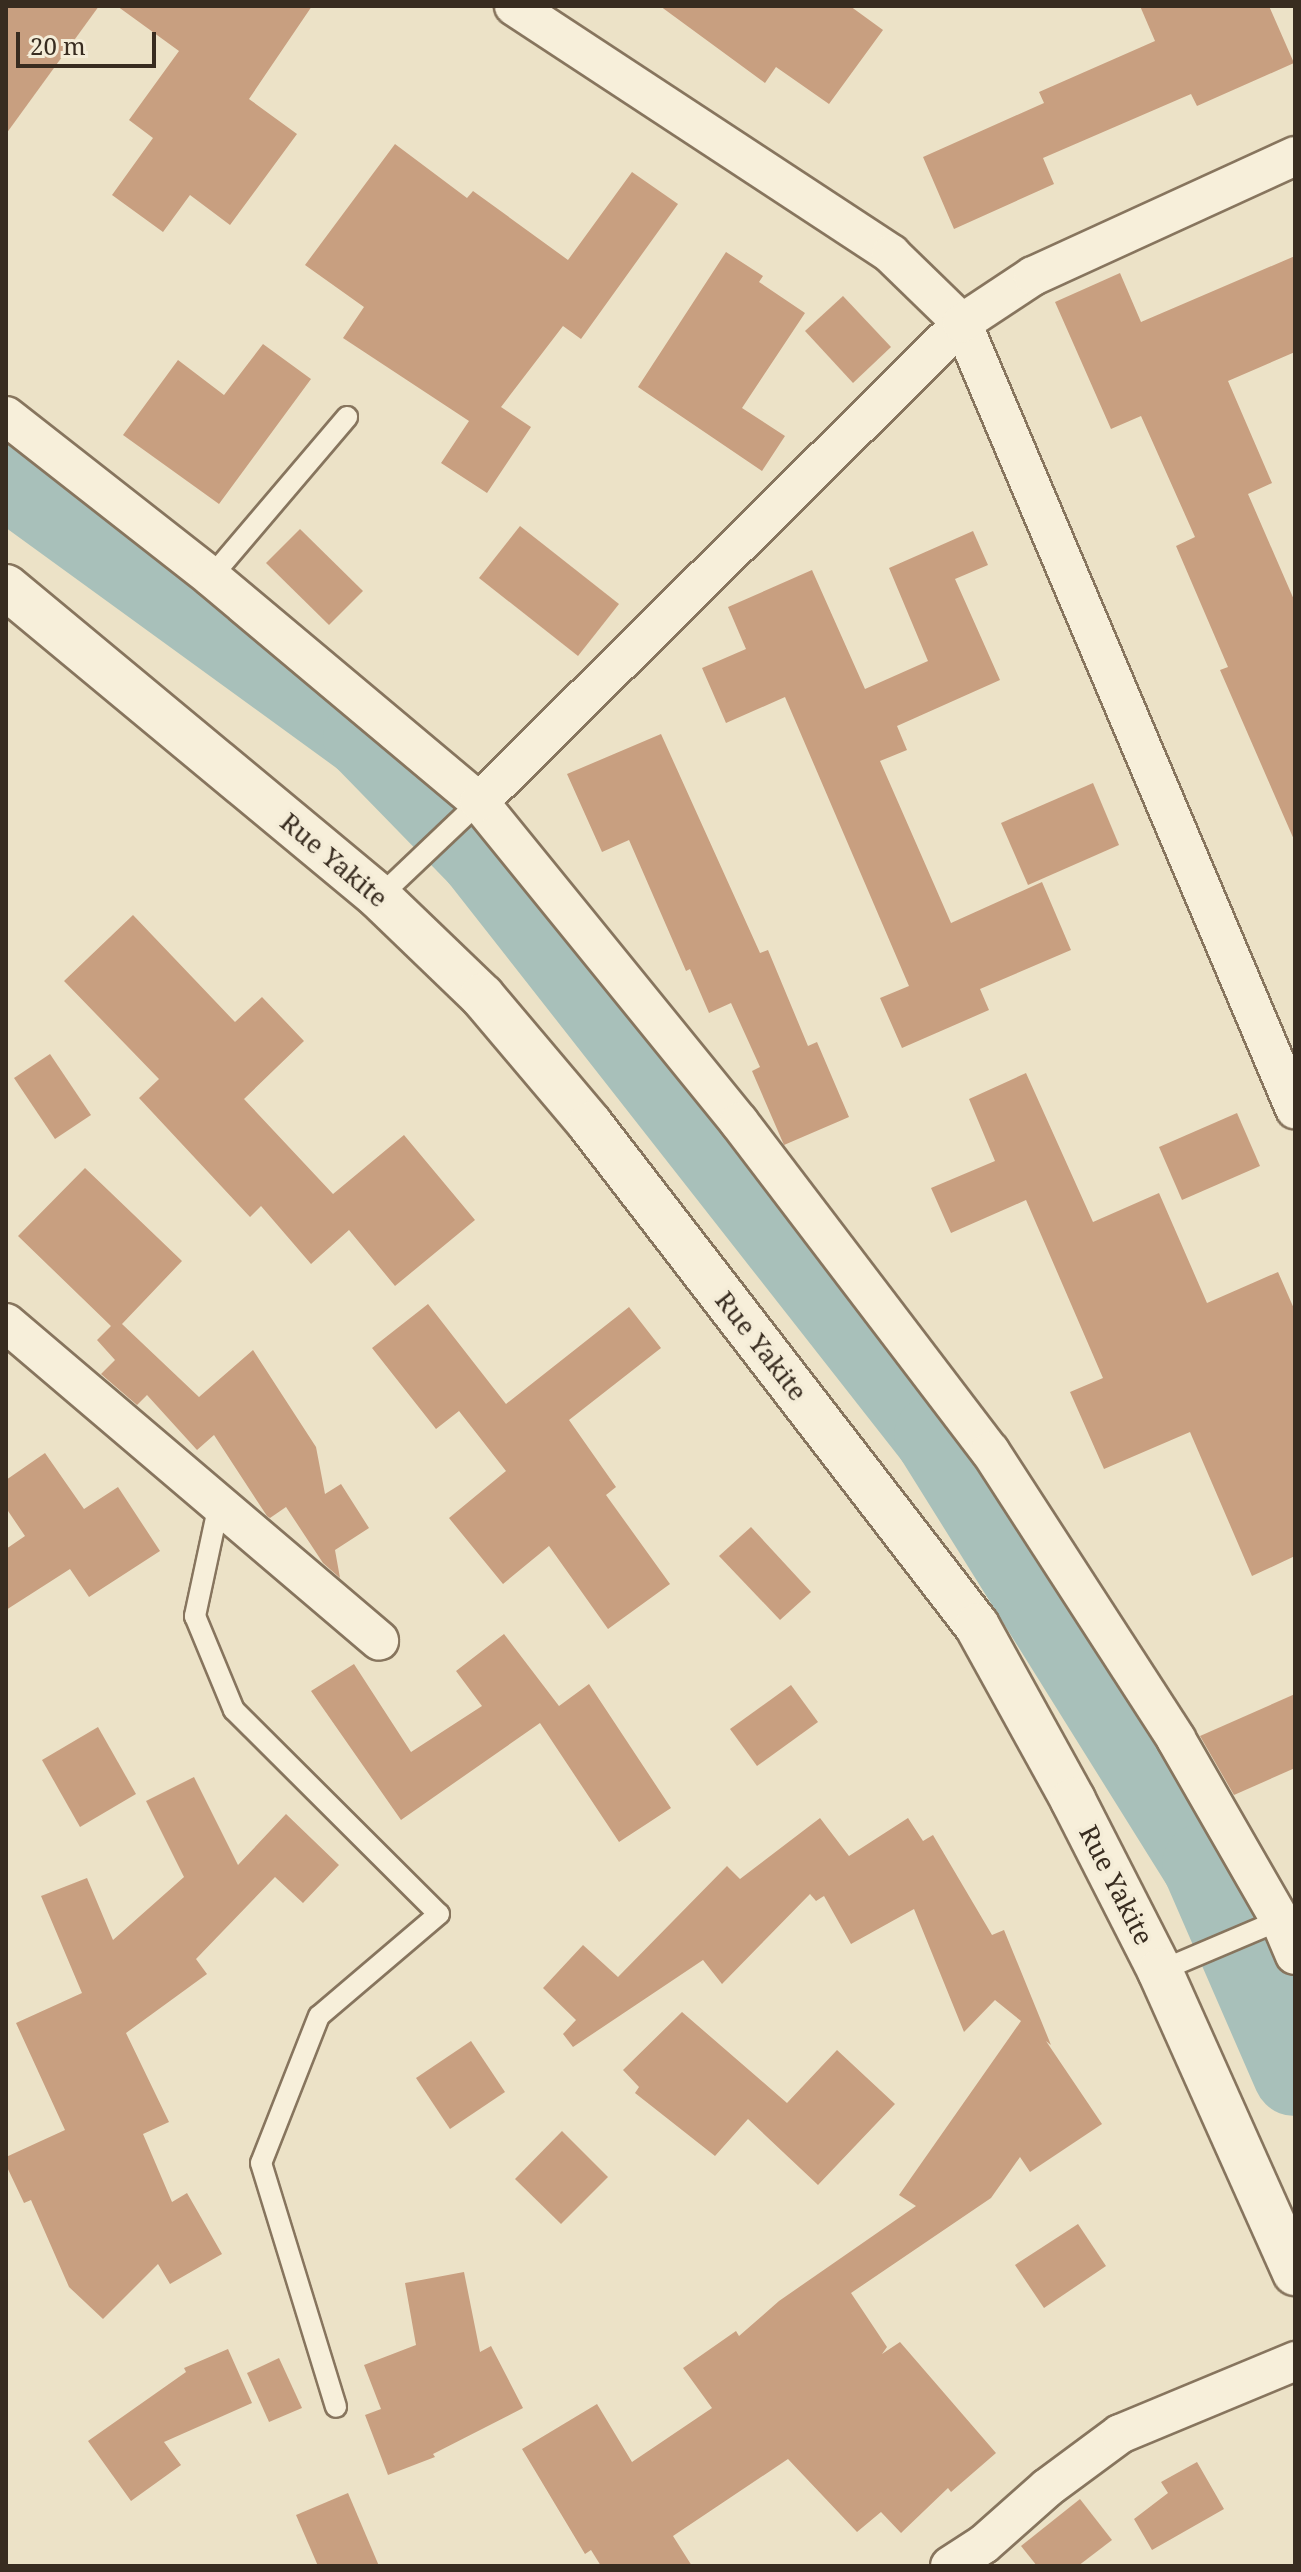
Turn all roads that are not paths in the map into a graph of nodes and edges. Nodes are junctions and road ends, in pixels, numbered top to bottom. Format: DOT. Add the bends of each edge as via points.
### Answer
graph roads {
  1 [pos="514,6"];
  2 [pos="1295,156"];
  3 [pos="962,323"];
  4 [pos="6,416"];
  5 [pos="347,417"];
  6 [pos="211,577"];
  7 [pos="6,587"];
  8 [pos="473,807"];
  9 [pos="379,897"];
  10 [pos="1295,1109"];
  11 [pos="6,1323"];
  12 [pos="219,1504"];
  13 [pos="379,1640"];
  14 [pos="1276,1921"];
  15 [pos="1295,1955"];
  16 [pos="1160,1971"];
  17 [pos="1295,2273"];
  18 [pos="1295,2361"];
  19 [pos="336,2407"];
  20 [pos="950,2566"];
  1 -- 3 [label="street" via="891,254"];
  2 -- 3 [label="street" via="1033,276"];
  3 -- 8 [label="street"];
  3 -- 10 [label="street"];
  4 -- 6 [label="street"];
  5 -- 6 [label="lane"];
  6 -- 8 [label="street"];
  7 -- 9 [label="main road, Rue Yakite"];
  8 -- 9 [label="lane"];
  8 -- 14 [label="street" via="739,1122 990,1451 1176,1739"];
  9 -- 16 [label="main road, Rue Yakite" via="482,996 590,1124 977,1626"];
  11 -- 12 [label="street"];
  12 -- 13 [label="street"];
  12 -- 19 [label="lane" via="195,1616 234,1710 439,1914 319,2016 261,2163"];
  14 -- 15 [label="street"];
  14 -- 16 [label="lane"];
  16 -- 17 [label="main road, Rue Yakite"];
  18 -- 20 [label="street" via="1120,2434"];
}
